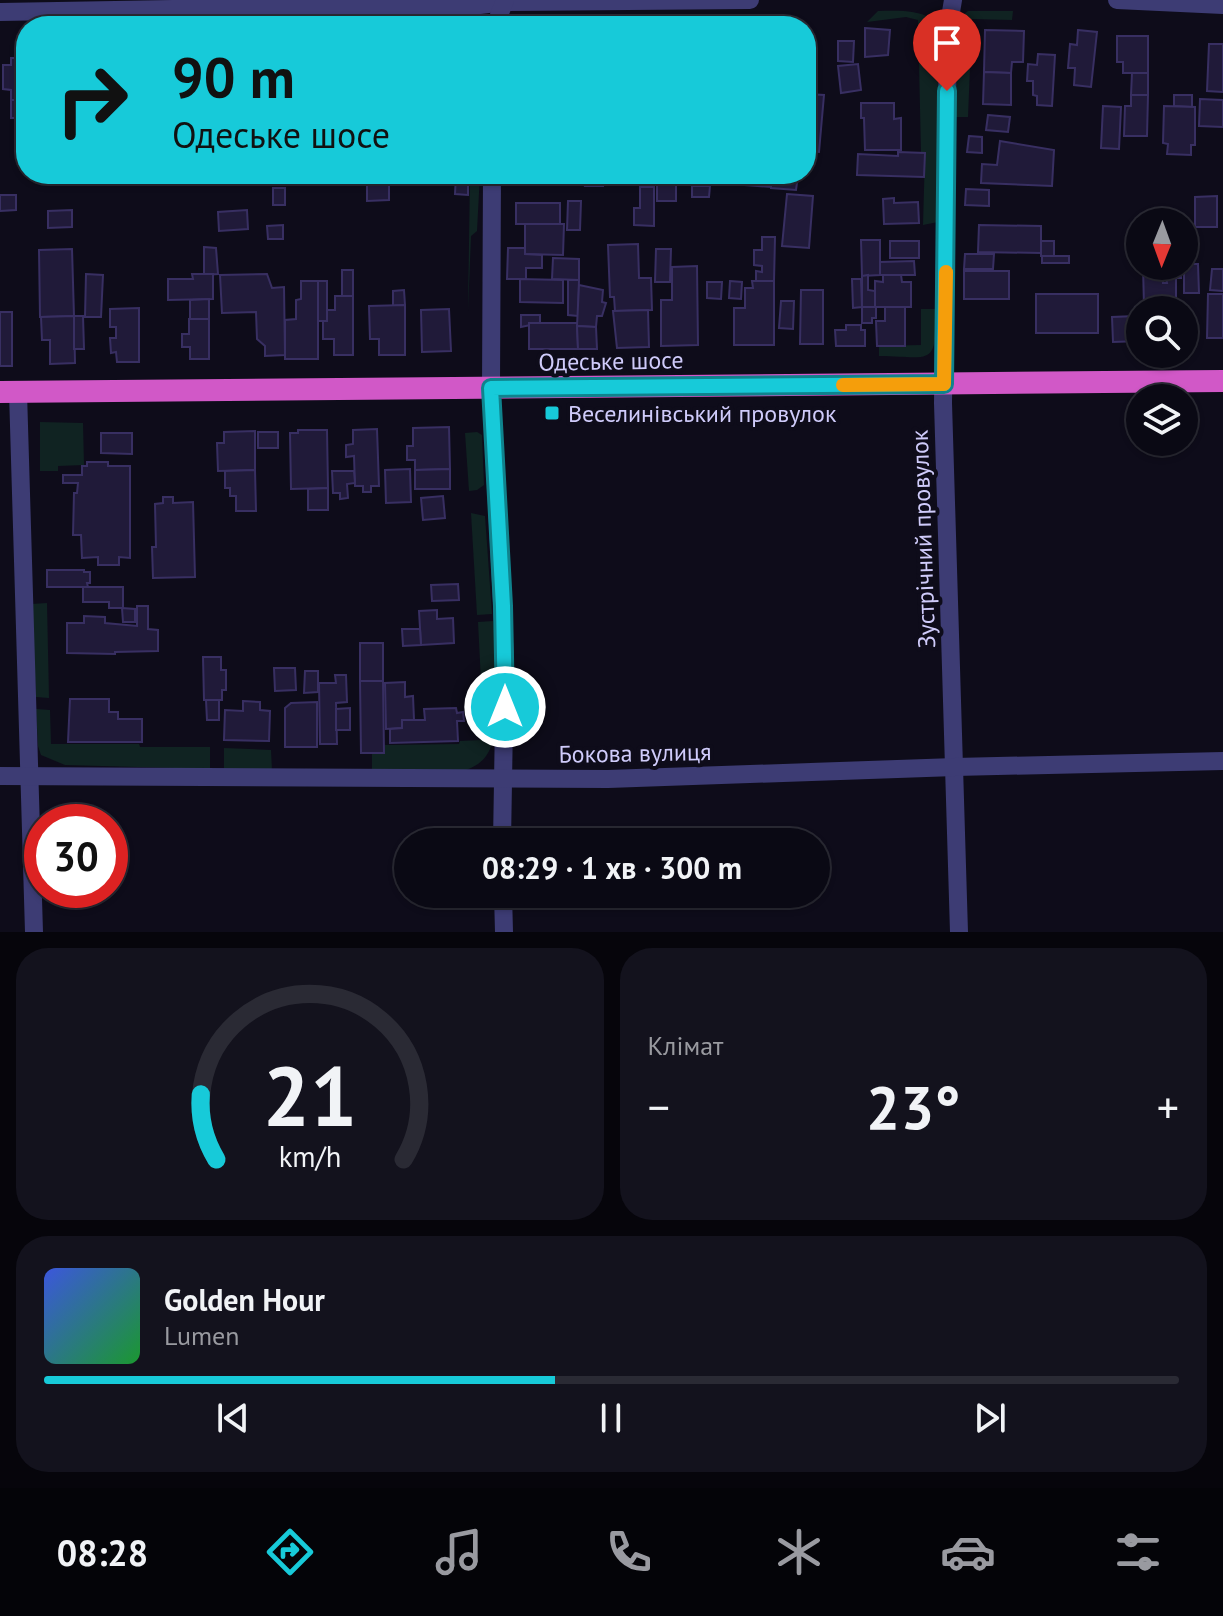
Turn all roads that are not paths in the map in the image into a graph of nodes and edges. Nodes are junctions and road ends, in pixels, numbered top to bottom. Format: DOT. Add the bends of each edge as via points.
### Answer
graph roads {
  1 [pos="750,0"];
  2 [pos="953,0"];
  3 [pos="1117,0"];
  4 [pos="505,1"];
  5 [pos="1223,5"];
  6 [pos="0,12"];
  7 [pos="492,184"];
  8 [pos="1223,381"];
  9 [pos="944,384"];
  10 [pos="491,388"];
  11 [pos="9,392"];
  12 [pos="1223,761"];
  13 [pos="955,767"];
  14 [pos="32,775"];
  15 [pos="0,776"];
  16 [pos="502,779"];
  17 [pos="502,828"];
  18 [pos="503,908"];
  19 [pos="34,932"];
  20 [pos="504,932"];
  21 [pos="959,932"];
  1 -- 4 [label="street"];
  2 -- 9 [label="street, Зустрічний провулок" via="948,30"];
  3 -- 5 [label="street"];
  4 -- 6 [label="street" via="463,7"];
  7 -- 10 [label="street"];
  8 -- 9 [label="highway, Одеське шосе"];
  9 -- 10 [label="highway, Одеське шосе"];
  9 -- 13 [label="street, Зустрічний провулок"];
  10 -- 11 [label="highway, Одеське шосе"];
  10 -- 16 [label="street" via="503,606"];
  11 -- 14 [label="street"];
  12 -- 13 [label="street, Бокова вулиця"];
  13 -- 16 [label="street, Бокова вулиця"];
  13 -- 21 [label="street, Зустрічний провулок"];
  14 -- 15 [label="street, Бокова вулиця"];
  14 -- 16 [label="street, Бокова вулиця"];
  14 -- 19 [label="street"];
  16 -- 17 [label="street"];
  18 -- 20 [label="street"];
}
